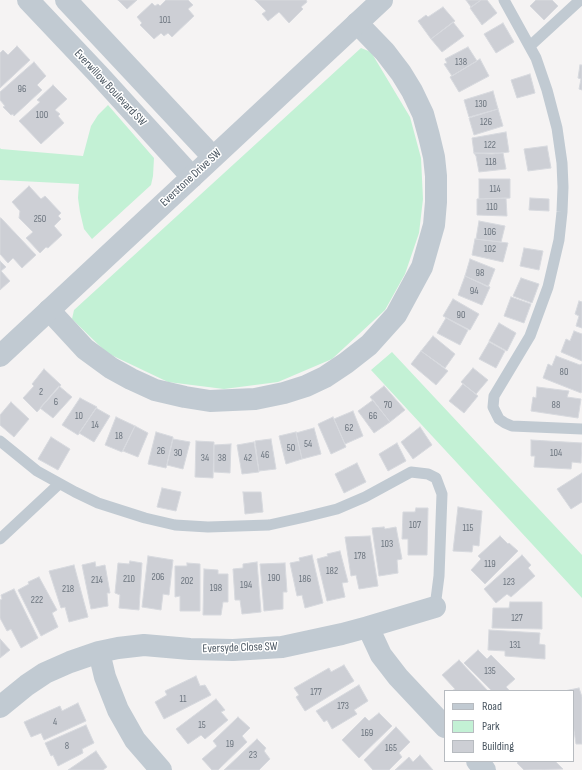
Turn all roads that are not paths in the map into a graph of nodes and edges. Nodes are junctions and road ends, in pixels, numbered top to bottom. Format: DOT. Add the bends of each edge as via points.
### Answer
graph roads {
  1 [pos="28,0"];
  2 [pos="66,0"];
  3 [pos="382,0"];
  4 [pos="504,0"];
  5 [pos="580,0"];
  6 [pos="357,23"];
  7 [pos="530,46"];
  8 [pos="213,157"];
  9 [pos="192,177"];
  10 [pos="49,310"];
  11 [pos="0,356"];
  12 [pos="582,429"];
  13 [pos="0,441"];
  14 [pos="59,484"];
  15 [pos="0,539"];
  16 [pos="435,606"];
  17 [pos="368,627"];
  18 [pos="99,652"];
  19 [pos="0,707"];
  20 [pos="444,726"];
  21 [pos="478,762"];
  22 [pos="161,770"];
  23 [pos="485,770"];
  1 -- 9 [label="street, Everwillow Boulevard SW"];
  2 -- 8 [label="street"];
  3 -- 6 [label="street, Everstone Drive SW"];
  4 -- 7 [label="lane"];
  5 -- 7 [label="lane"];
  6 -- 8 [label="street, Everstone Drive SW"];
  6 -- 10 [label="street" via="385,52 412,91 429,136 436,176 434,225 422,267 396,315 369,345 325,377 306,386 255,399 210,402 155,390 111,368 85,349"];
  7 -- 12 [label="lane" via="547,90 557,128 562,163 562,212 559,240 548,287 530,336 494,396 493,407 499,419 512,426"];
  8 -- 9 [label="street, Everstone Drive SW"];
  9 -- 10 [label="street, Everstone Drive SW"];
  10 -- 11 [label="street, Everstone Drive SW"];
  13 -- 14 [label="lane" via="37,471"];
  14 -- 15 [label="lane"];
  14 -- 16 [label="lane" via="98,503 174,525 246,527 269,525 337,509 411,472 428,474 436,478 442,494 439,576"];
  16 -- 17 [label="street, Eversyde Close SW"];
  17 -- 18 [label="street, Eversyde Close SW" via="282,647 232,650 144,645"];
  17 -- 20 [label="street" via="382,655 398,677"];
  18 -- 19 [label="street, Eversyde Close SW" via="45,673"];
  18 -- 22 [label="street" via="105,677 118,710 135,740"];
  21 -- 23 [label="street"];
}
